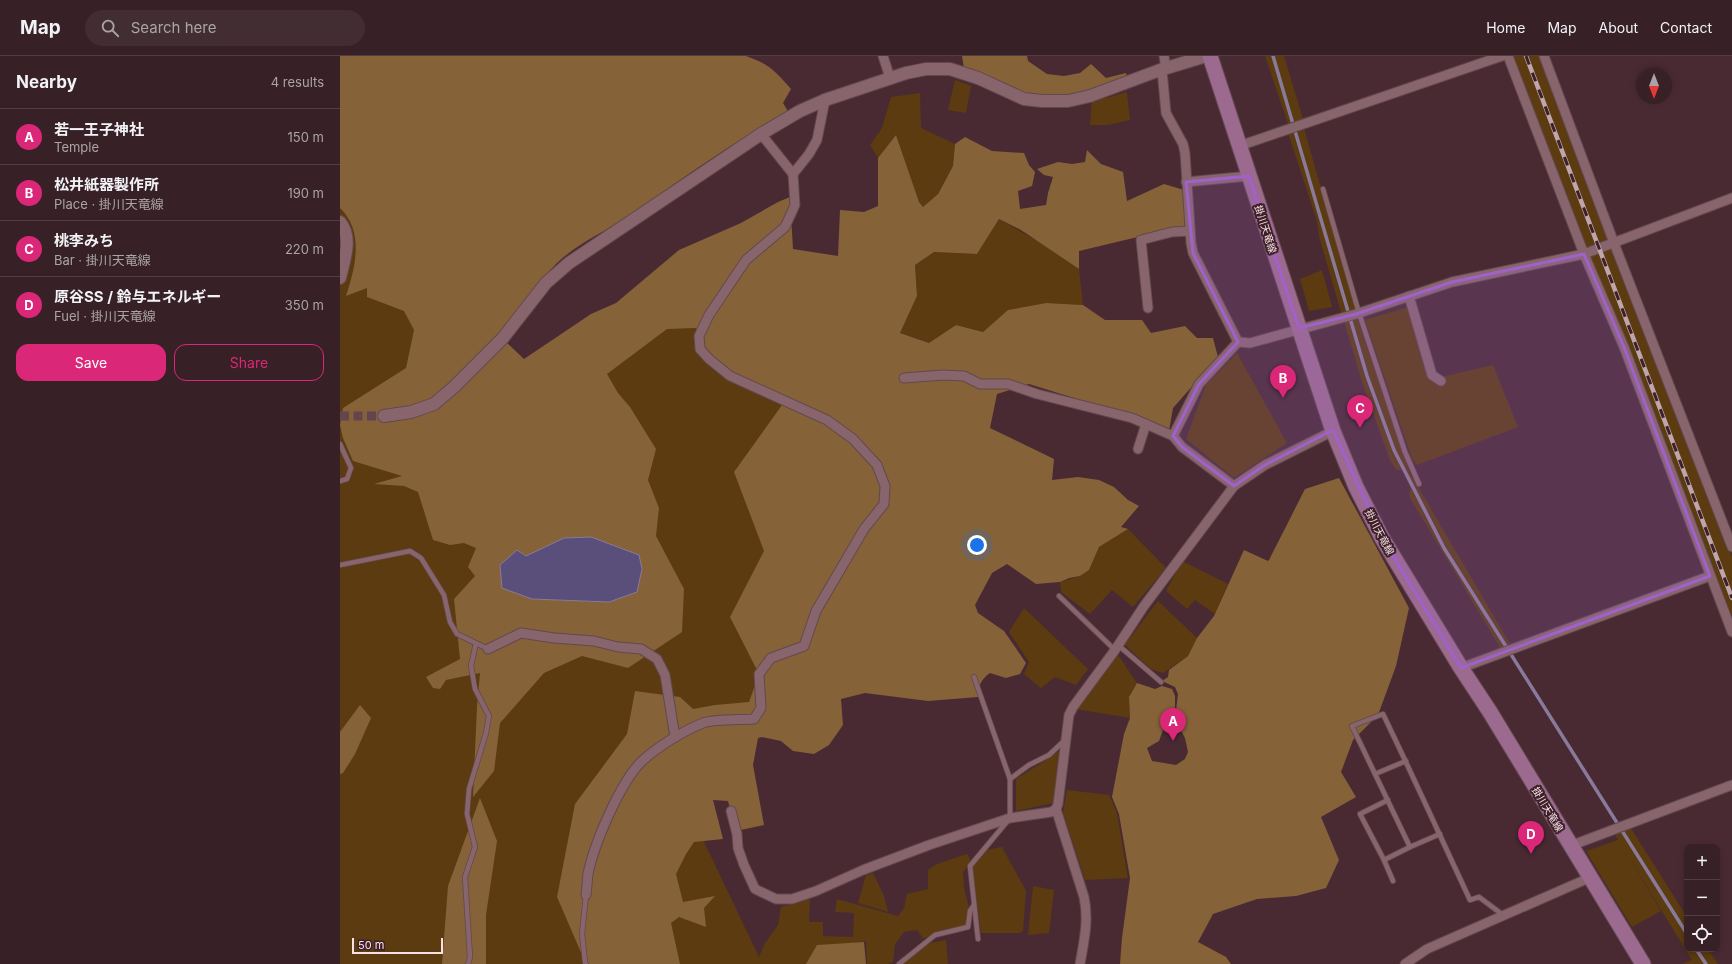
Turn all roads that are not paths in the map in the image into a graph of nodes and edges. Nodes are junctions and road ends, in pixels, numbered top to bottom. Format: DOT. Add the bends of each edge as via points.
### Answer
graph roads {
  1 [pos="883,56"];
  2 [pos="1164,56"];
  3 [pos="1206,56"];
  4 [pos="1210,56"];
  5 [pos="1502,56"];
  6 [pos="1508,56"];
  7 [pos="1544,56"];
  8 [pos="1164,69"];
  9 [pos="890,78"];
  10 [pos="825,100"];
  11 [pos="761,134"];
  12 [pos="1240,146"];
  13 [pos="793,174"];
  14 [pos="1249,176"];
  15 [pos="1186,182"];
  16 [pos="1323,189"];
  17 [pos="1732,198"];
  18 [pos="340,222"];
  19 [pos="1190,231"];
  20 [pos="1614,243"];
  21 [pos="1584,254"];
  22 [pos="340,278"];
  23 [pos="1409,296"];
  24 [pos="1148,308"];
  25 [pos="1357,313"];
  26 [pos="1299,328"];
  27 [pos="1238,342"];
  28 [pos="904,378"];
  29 [pos="1441,381"];
  30 [pos="384,416"];
  31 [pos="1146,424"];
  32 [pos="1333,430"];
  33 [pos="1173,436"];
  34 [pos="340,444"];
  35 [pos="1138,449"];
  36 [pos="340,481"];
  37 [pos="1419,484"];
  38 [pos="1234,486"];
  39 [pos="1732,547"];
  40 [pos="340,565"];
  41 [pos="1710,576"];
  42 [pos="1059,596"];
  43 [pos="1732,632"];
  44 [pos="476,643"];
  45 [pos="1116,648"];
  46 [pos="488,649"];
  47 [pos="1461,668"];
  48 [pos="974,677"];
  49 [pos="1161,682"];
  50 [pos="675,737"];
  51 [pos="1066,738"];
  52 [pos="1406,761"];
  53 [pos="1375,774"];
  54 [pos="1010,779"];
  55 [pos="1732,785"];
  56 [pos="1388,800"];
  57 [pos="1056,809"];
  58 [pos="731,811"];
  59 [pos="1010,818"];
  60 [pos="1440,834"];
  61 [pos="1570,846"];
  62 [pos="1410,847"];
  63 [pos="1384,860"];
  64 [pos="1589,878"];
  65 [pos="1393,880"];
  66 [pos="586,895"];
  67 [pos="974,905"];
  68 [pos="1503,915"];
  69 [pos="978,939"];
  70 [pos="468,964"];
  71 [pos="586,964"];
  72 [pos="899,964"];
  73 [pos="1080,964"];
  74 [pos="1405,964"];
  75 [pos="1642,964"];
  1 -- 9 [label="street"];
  2 -- 8 [label="street"];
  3 -- 8 [label="street"];
  4 -- 12 [label="main road, 掛川天竜線"];
  5 -- 12 [label="street"];
  6 -- 21 [label="street"];
  7 -- 20 [label="street"];
  8 -- 9 [label="street" via="1090,96 1068,101 1024,99 978,78 950,69 906,72"];
  8 -- 15 [label="street" via="1166,113 1183,144"];
  9 -- 10 [label="street"];
  10 -- 11 [label="street" via="800,111"];
  10 -- 13 [label="street" via="817,140"];
  11 -- 13 [label="street"];
  11 -- 30 [label="street" via="569,264 546,283 503,338 434,404 411,412"];
  12 -- 14 [label="main road, 掛川天竜線"];
  13 -- 50 [label="street" via="795,206 786,227 746,260 709,315 699,336 700,349 730,376 827,420 853,439 877,465 885,486 884,504 864,529 816,611 804,646 771,658 759,674 761,708 754,719 704,723"];
  14 -- 15 [label="street"];
  14 -- 26 [label="main road, 掛川天竜線"];
  15 -- 19 [label="street"];
  16 -- 25 [label="lane"];
  17 -- 20 [label="street"];
  18 -- 22 [label="street" via="347,247"];
  19 -- 24 [label="street" via="1172,232 1141,240"];
  19 -- 27 [label="street" via="1193,253"];
  20 -- 21 [label="street"];
  20 -- 39 [label="street"];
  21 -- 23 [label="street" via="1452,282"];
  21 -- 41 [label="street" via="1624,347"];
  23 -- 25 [label="street"];
  23 -- 29 [label="street" via="1432,375"];
  25 -- 26 [label="street"];
  25 -- 37 [label="lane"];
  26 -- 27 [label="street" via="1250,343"];
  26 -- 32 [label="main road, 掛川天竜線"];
  27 -- 33 [label="street" via="1199,384"];
  28 -- 31 [label="street" via="964,376 980,384 1008,384"];
  31 -- 33 [label="street"];
  31 -- 35 [label="street"];
  32 -- 38 [label="street" via="1265,465"];
  32 -- 47 [label="main road, 掛川天竜線" via="1356,487 1382,538"];
  33 -- 38 [label="street" via="1182,447"];
  34 -- 36 [label="lane" via="351,468 346,478"];
  38 -- 45 [label="street" via="1144,606"];
  40 -- 44 [label="lane" via="410,551 421,558 444,595 450,622 457,634"];
  41 -- 43 [label="street"];
  41 -- 47 [label="street"];
  42 -- 45 [label="lane"];
  44 -- 46 [label="lane"];
  44 -- 70 [label="lane" via="471,666 475,689 490,716 469,789 467,814 475,847 465,877 470,957"];
  45 -- 49 [label="lane"];
  45 -- 51 [label="street" via="1073,707 1069,715"];
  46 -- 50 [label="street" via="521,633 641,649 657,659 665,675"];
  47 -- 61 [label="main road, 掛川天竜線"];
  48 -- 54 [label="lane"];
  50 -- 66 [label="street" via="642,762 630,775 617,798 588,873"];
  51 -- 54 [label="lane" via="1049,755"];
  51 -- 57 [label="street"];
  52 -- 53 [label="lane"];
  52 -- 53 [label="lane" via="1383,714 1352,726"];
  52 -- 60 [label="lane"];
  53 -- 56 [label="lane"];
  54 -- 59 [label="lane"];
  55 -- 61 [label="street"];
  56 -- 62 [label="lane"];
  56 -- 63 [label="lane" via="1360,814"];
  57 -- 59 [label="street"];
  57 -- 73 [label="street" via="1087,911"];
  58 -- 59 [label="street" via="738,848 755,889 776,899 792,899 816,891 914,850"];
  59 -- 67 [label="lane" via="970,866"];
  60 -- 62 [label="lane"];
  60 -- 68 [label="lane" via="1470,900 1479,897"];
  61 -- 64 [label="main road, 掛川天竜線"];
  62 -- 63 [label="lane"];
  63 -- 65 [label="lane"];
  64 -- 68 [label="street"];
  64 -- 75 [label="main road, 掛川天竜線"];
  66 -- 71 [label="lane" via="582,934"];
  67 -- 69 [label="lane"];
  67 -- 72 [label="lane" via="970,911 968,927 935,935"];
  68 -- 74 [label="street" via="1427,949"];
}
